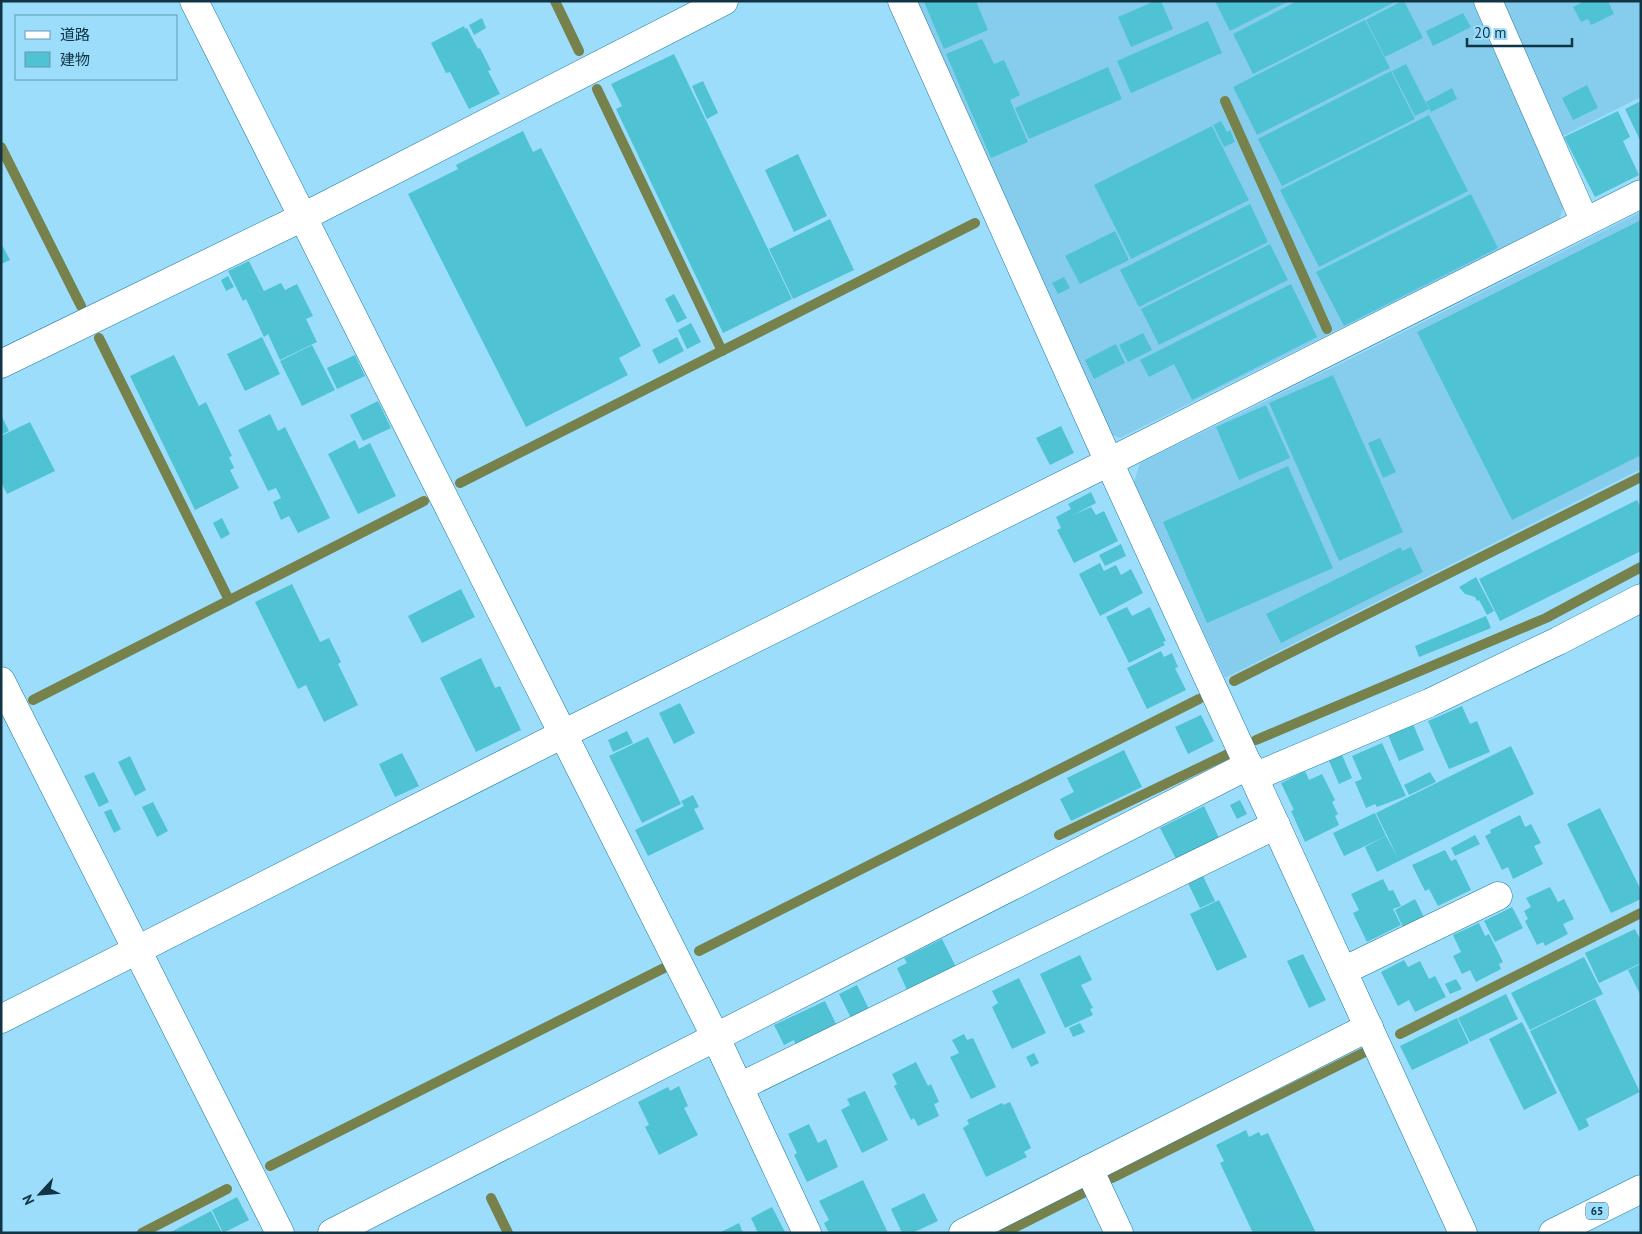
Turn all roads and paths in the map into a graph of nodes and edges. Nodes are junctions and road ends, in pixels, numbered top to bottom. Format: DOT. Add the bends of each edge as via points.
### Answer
graph roads {
  1 [pos="194,1"];
  2 [pos="724,1"];
  3 [pos="902,1"];
  4 [pos="1488,1"];
  5 [pos="1641,194"];
  6 [pos="302,216"];
  7 [pos="1585,222"];
  8 [pos="1,364"];
  9 [pos="1109,462"];
  10 [pos="1641,598"];
  11 [pos="1,681"];
  12 [pos="563,734"];
  13 [pos="1251,771"];
  14 [pos="1276,825"];
  15 [pos="1498,896"];
  16 [pos="137,950"];
  17 [pos="1343,971"];
  18 [pos="1,1019"];
  19 [pos="1369,1027"];
  20 [pos="716,1038"];
  21 [pos="739,1087"];
  22 [pos="1089,1169"];
  23 [pos="1641,1188"];
  24 [pos="280,1233"];
  25 [pos="332,1233"];
  26 [pos="807,1233"];
  27 [pos="963,1233"];
  28 [pos="1119,1233"];
  29 [pos="1463,1233"];
  30 [pos="1553,1233"];
  1 -- 6 [label="street"];
  2 -- 6 [label="street"];
  3 -- 9 [label="street"];
  4 -- 7 [label="street"];
  5 -- 7 [label="street"];
  6 -- 8 [label="street"];
  6 -- 12 [label="street"];
  7 -- 9 [label="street"];
  9 -- 12 [label="street"];
  9 -- 13 [label="street"];
  10 -- 13 [label="street" via="1429,703"];
  11 -- 16 [label="street"];
  12 -- 16 [label="street"];
  12 -- 20 [label="street"];
  13 -- 14 [label="street"];
  13 -- 20 [label="street"];
  14 -- 17 [label="street"];
  14 -- 21 [label="street"];
  15 -- 17 [label="street"];
  16 -- 18 [label="street"];
  16 -- 24 [label="street"];
  17 -- 19 [label="street"];
  19 -- 22 [label="street"];
  19 -- 29 [label="street"];
  20 -- 21 [label="street"];
  20 -- 25 [label="street"];
  21 -- 26 [label="street"];
  22 -- 27 [label="street"];
  22 -- 28 [label="street"];
  23 -- 30 [label="street, 65"];
}
